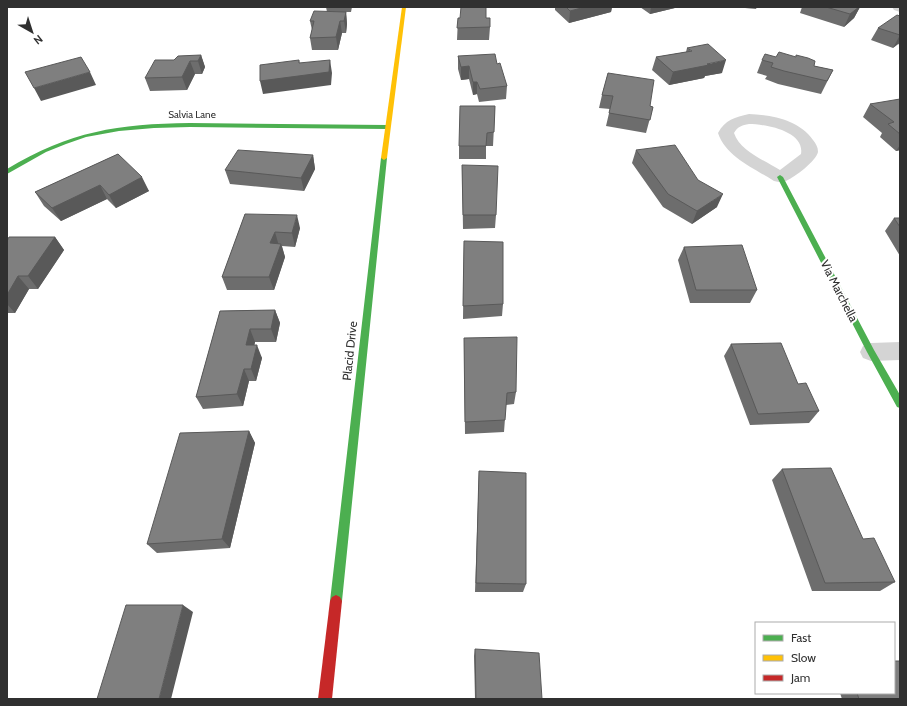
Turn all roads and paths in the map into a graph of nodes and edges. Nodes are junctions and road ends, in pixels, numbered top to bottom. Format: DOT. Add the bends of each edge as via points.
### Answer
graph roads {
  1 [pos="404,7"];
  2 [pos="387,127"];
  3 [pos="7,172"];
  4 [pos="780,177"];
  5 [pos="900,351"];
  6 [pos="871,352"];
  7 [pos="900,404"];
  8 [pos="325,699"];
  1 -- 2 [label="street, Placid Drive"];
  2 -- 3 [label="street, Salvia Lane" via="174,125 132,128 101,132 63,142"];
  2 -- 8 [label="street, Placid Drive"];
  4 -- 4 [label="street" via="809,153 809,146 799,133 764,119 749,118 729,126 726,133 728,142"];
  4 -- 6 [label="street, Via Marchella"];
  5 -- 6 [label="street"];
  6 -- 7 [label="street, Via Marchella"];
}
